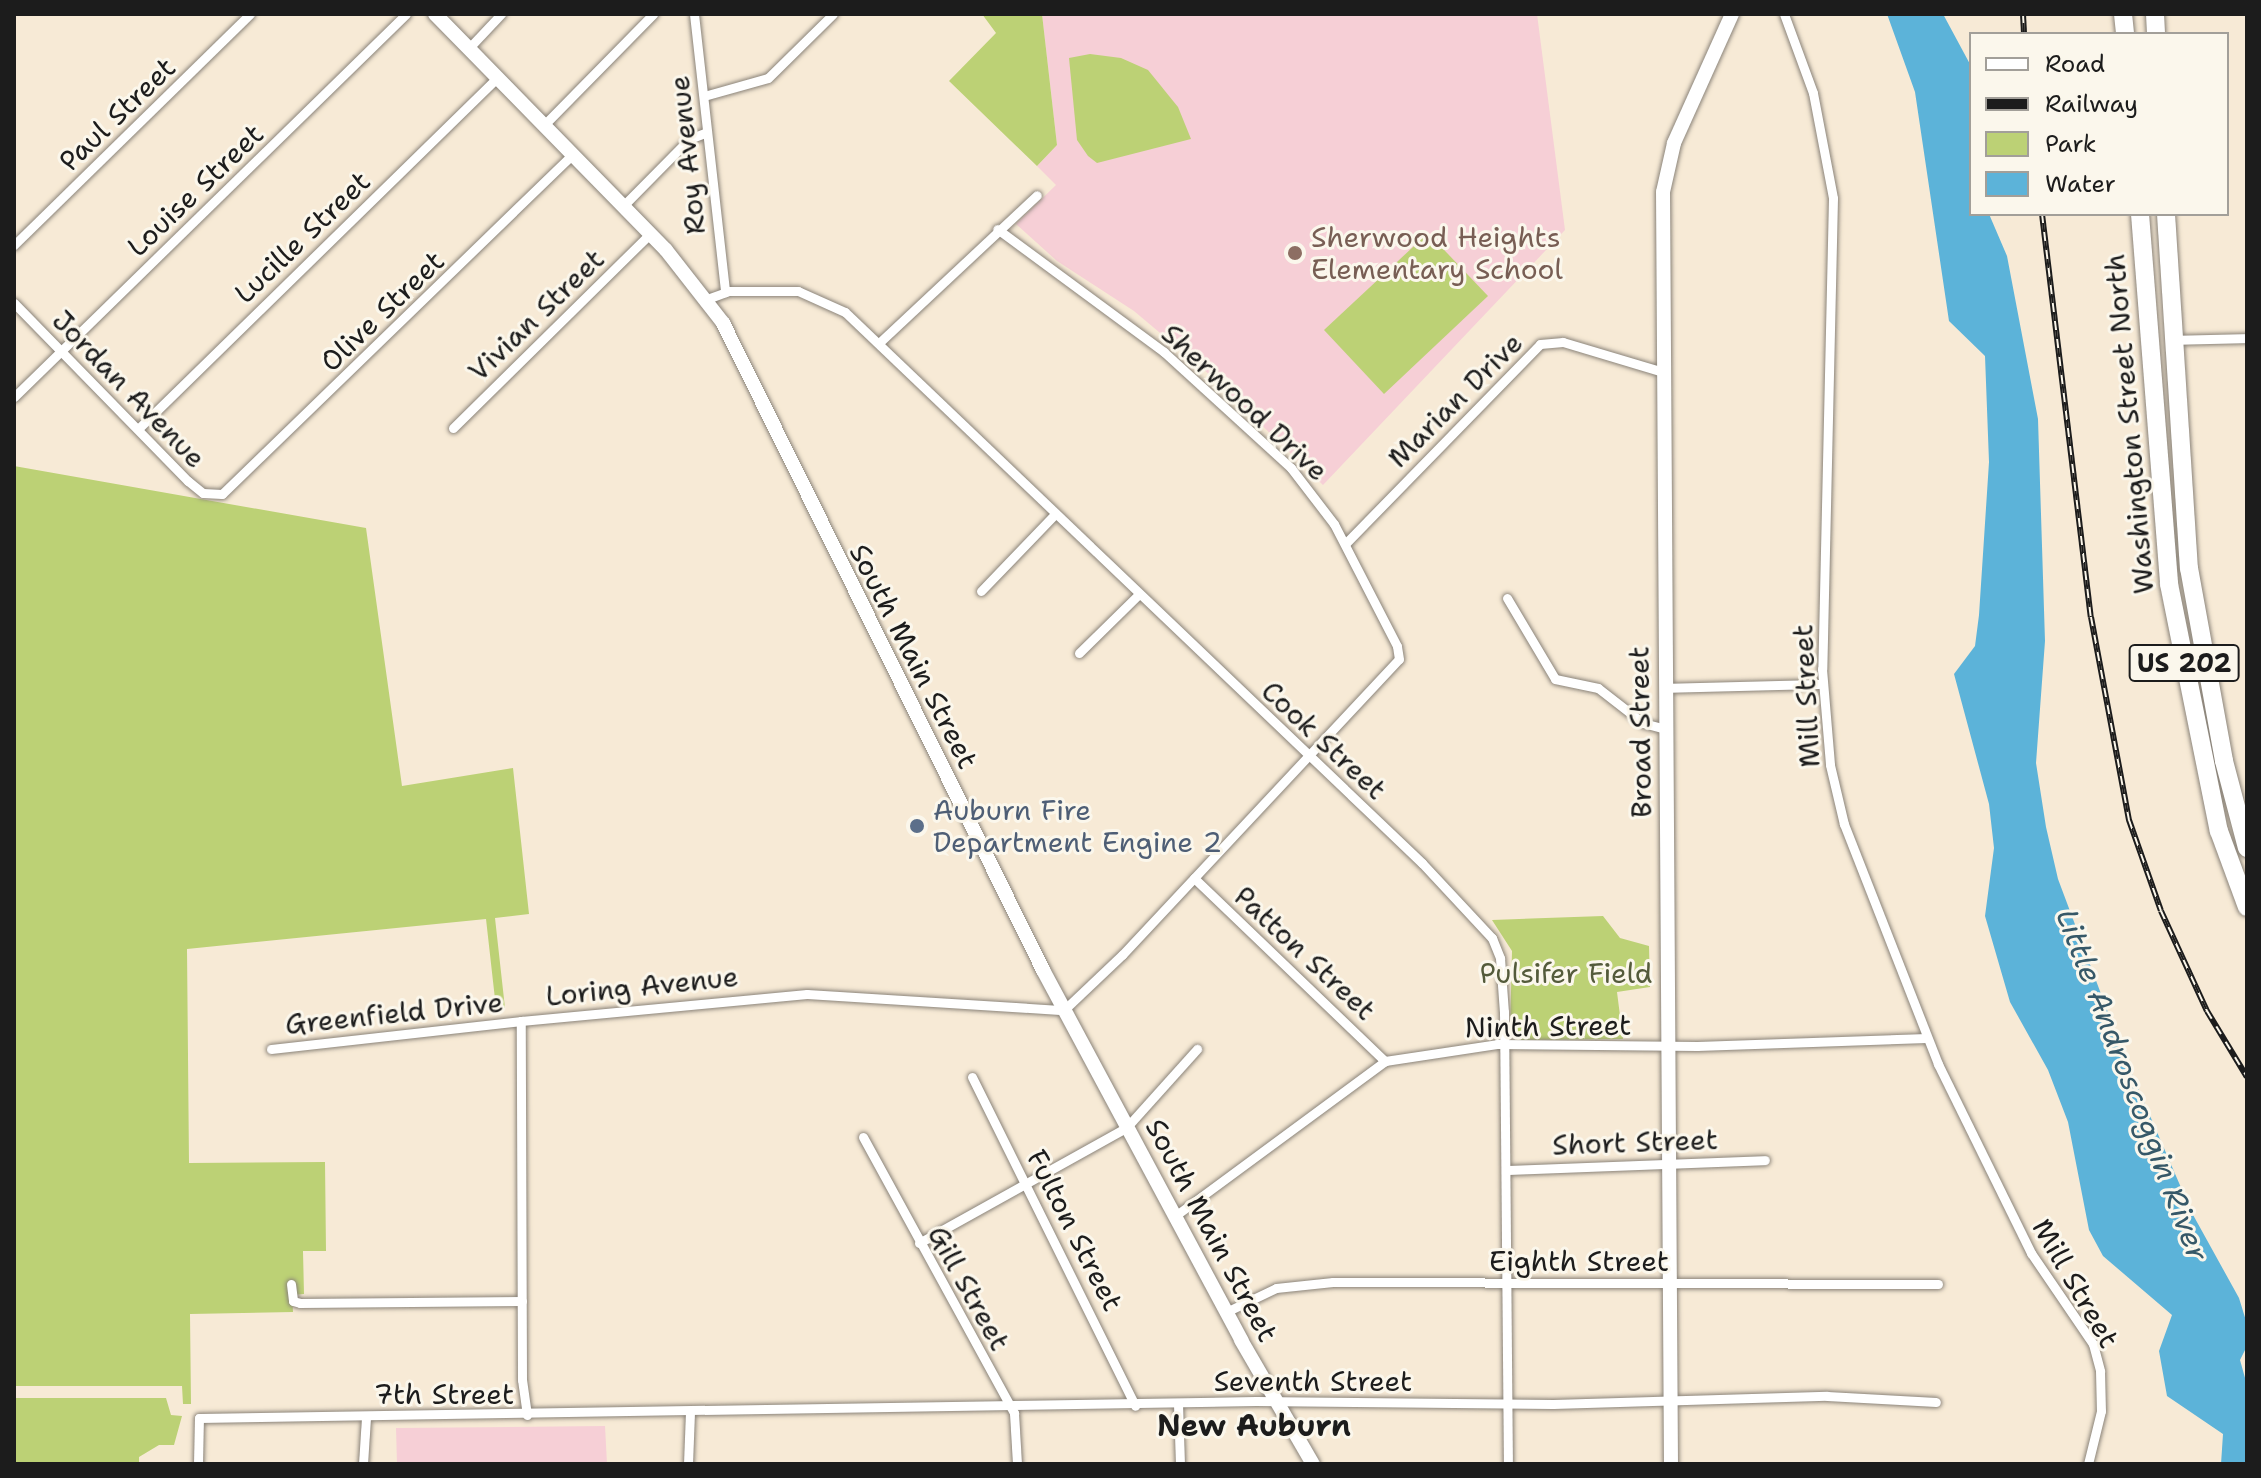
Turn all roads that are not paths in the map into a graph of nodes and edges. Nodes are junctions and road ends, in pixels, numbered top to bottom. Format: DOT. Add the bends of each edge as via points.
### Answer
graph roads {
  1 [pos="250,14"];
  2 [pos="406,14"];
  3 [pos="435,14"];
  4 [pos="501,14"];
  5 [pos="653,14"];
  6 [pos="694,14"];
  7 [pos="833,14"];
  8 [pos="1732,14"];
  9 [pos="1784,14"];
  10 [pos="469,48"];
  11 [pos="498,77"];
  12 [pos="704,96"];
  13 [pos="544,125"];
  14 [pos="707,132"];
  15 [pos="573,154"];
  16 [pos="1037,195"];
  17 [pos="623,206"];
  18 [pos="2140,216"];
  19 [pos="2166,216"];
  20 [pos="997,229"];
  21 [pos="650,234"];
  22 [pos="14,245"];
  23 [pos="725,292"];
  24 [pos="707,299"];
  25 [pos="14,303"];
  26 [pos="2247,338"];
  27 [pos="2173,340"];
  28 [pos="879,343"];
  29 [pos="61,351"];
  30 [pos="1663,372"];
  31 [pos="14,397"];
  32 [pos="453,428"];
  33 [pos="138,429"];
  34 [pos="219,495"];
  35 [pos="1055,514"];
  36 [pos="1345,544"];
  37 [pos="981,591"];
  38 [pos="1139,594"];
  39 [pos="1507,598"];
  40 [pos="1079,653"];
  41 [pos="1823,684"];
  42 [pos="1665,688"];
  43 [pos="1666,729"];
  44 [pos="1308,755"];
  45 [pos="2247,848"];
  46 [pos="1194,878"];
  47 [pos="2247,907"];
  48 [pos="1064,1010"];
  49 [pos="521,1021"];
  50 [pos="1927,1038"];
  51 [pos="1504,1044"];
  52 [pos="1666,1046"];
  53 [pos="271,1049"];
  54 [pos="1197,1049"];
  55 [pos="1385,1061"];
  56 [pos="972,1077"];
  57 [pos="1127,1127"];
  58 [pos="863,1137"];
  59 [pos="1765,1160"];
  60 [pos="1669,1162"];
  61 [pos="1506,1170"];
  62 [pos="1027,1184"];
  63 [pos="1175,1216"];
  64 [pos="919,1243"];
  65 [pos="1669,1282"];
  66 [pos="291,1284"];
  67 [pos="1506,1284"];
  68 [pos="1938,1284"];
  69 [pos="522,1301"];
  70 [pos="1226,1312"];
  71 [pos="1671,1402"];
  72 [pos="1936,1402"];
  73 [pos="1277,1403"];
  74 [pos="1507,1403"];
  75 [pos="1178,1404"];
  76 [pos="1135,1406"];
  77 [pos="1008,1408"];
  78 [pos="690,1413"];
  79 [pos="527,1415"];
  80 [pos="366,1417"];
  81 [pos="198,1464"];
  82 [pos="363,1464"];
  83 [pos="688,1464"];
  84 [pos="1017,1464"];
  85 [pos="1180,1464"];
  86 [pos="1313,1464"];
  87 [pos="1508,1464"];
  88 [pos="1671,1464"];
  89 [pos="2088,1464"];
  1 -- 22 [label="street, Paul Street"];
  2 -- 29 [label="street, Louise Street"];
  3 -- 10 [label="street, South Main Street"];
  4 -- 10 [label="street"];
  5 -- 13 [label="street"];
  6 -- 12 [label="street, Roy Avenue"];
  7 -- 12 [label="street" via="768,78"];
  8 -- 30 [label="street, Broad Street" via="1674,143 1665,177 1660,259"];
  9 -- 41 [label="street, Mill Street" via="1813,93 1833,198"];
  10 -- 11 [label="street, South Main Street"];
  11 -- 13 [label="street, South Main Street"];
  11 -- 33 [label="street, Lucille Street"];
  12 -- 14 [label="street, Roy Avenue"];
  13 -- 15 [label="street, South Main Street"];
  14 -- 17 [label="street" via="689,139"];
  14 -- 23 [label="street, Roy Avenue"];
  15 -- 17 [label="street, South Main Street"];
  15 -- 34 [label="street, Olive Street" via="239,483"];
  16 -- 20 [label="street"];
  17 -- 21 [label="street, South Main Street"];
  18 -- 47 [label="highway, Washington Street North / US 202" via="2169,584 2209,791"];
  19 -- 27 [label="highway, US 202"];
  20 -- 28 [label="street"];
  20 -- 36 [label="street, Sherwood Drive" via="1164,352 1258,437 1306,484"];
  21 -- 24 [label="street, South Main Street"];
  21 -- 32 [label="street, Vivian Street"];
  23 -- 24 [label="street, Cook Street"];
  23 -- 28 [label="street, Cook Street" via="786,291 820,297"];
  24 -- 48 [label="street, South Main Street" via="745,364 823,533"];
  25 -- 29 [label="street, Jordan Avenue"];
  26 -- 27 [label="street"];
  27 -- 45 [label="highway, US 202" via="2189,568 2224,761"];
  28 -- 35 [label="street, Cook Street"];
  29 -- 31 [label="street, Louise Street"];
  29 -- 33 [label="street, Jordan Avenue"];
  30 -- 36 [label="street, Marian Drive" via="1563,342 1540,344"];
  30 -- 42 [label="street, Broad Street"];
  33 -- 34 [label="street, Jordan Avenue" via="196,488"];
  35 -- 37 [label="street"];
  35 -- 38 [label="street, Cook Street"];
  36 -- 44 [label="street, Sherwood Drive" via="1399,659"];
  38 -- 40 [label="street"];
  38 -- 44 [label="street, Cook Street"];
  39 -- 43 [label="street" via="1555,679 1598,688 1643,723"];
  41 -- 42 [label="street"];
  41 -- 50 [label="street, Mill Street" via="1830,765 1844,824"];
  42 -- 43 [label="street, Broad Street"];
  43 -- 52 [label="street, Broad Street"];
  44 -- 46 [label="street"];
  44 -- 51 [label="street, Cook Street" via="1492,938 1501,966"];
  46 -- 48 [label="street"];
  46 -- 55 [label="street, Patton Street"];
  48 -- 49 [label="street, Loring Avenue" via="807,994"];
  48 -- 57 [label="street, South Main Street"];
  49 -- 53 [label="street, Greenfield Drive"];
  49 -- 69 [label="street, Loring Avenue"];
  50 -- 52 [label="street, Ninth Street"];
  50 -- 89 [label="street, Mill Street" via="2031,1253 2093,1344 2101,1411"];
  51 -- 52 [label="street, Ninth Street"];
  51 -- 55 [label="street, Ninth Street"];
  51 -- 61 [label="street, Cook Street"];
  52 -- 60 [label="street, Broad Street"];
  54 -- 57 [label="street"];
  55 -- 63 [label="street, Ninth Street"];
  56 -- 62 [label="street, Fulton Street"];
  57 -- 62 [label="street"];
  57 -- 63 [label="street, South Main Street"];
  58 -- 64 [label="street, Gill Street"];
  59 -- 60 [label="street, Short Street"];
  60 -- 61 [label="street, Short Street"];
  60 -- 65 [label="street, Broad Street"];
  61 -- 67 [label="street, Cook Street"];
  62 -- 64 [label="street"];
  62 -- 76 [label="street, Fulton Street"];
  63 -- 70 [label="street, South Main Street"];
  64 -- 77 [label="street, Gill Street"];
  65 -- 67 [label="street, Eighth Street"];
  65 -- 68 [label="street, Eighth Street"];
  65 -- 71 [label="street, Broad Street"];
  66 -- 69 [label="street" via="293,1301 300,1303"];
  67 -- 70 [label="street, Eighth Street" via="1292,1285"];
  67 -- 74 [label="street, Cook Street"];
  69 -- 79 [label="street, Loring Avenue"];
  70 -- 73 [label="street, South Main Street"];
  71 -- 72 [label="street, Seventh Street" via="1827,1396"];
  71 -- 74 [label="street, Seventh Street"];
  71 -- 88 [label="street, Broad Street"];
  73 -- 74 [label="street, Seventh Street"];
  73 -- 75 [label="street, Seventh Street"];
  73 -- 86 [label="street, South Main Street"];
  74 -- 87 [label="street, Cook Street"];
  75 -- 76 [label="street, Seventh Street"];
  75 -- 85 [label="street"];
  76 -- 77 [label="street, Seventh Street"];
  77 -- 78 [label="street, Seventh Street"];
  77 -- 84 [label="street, Gill Street" via="1015,1419"];
  78 -- 79 [label="street, 7th Street"];
  78 -- 83 [label="street"];
  79 -- 80 [label="street, 7th Street"];
  80 -- 81 [label="street, 7th Street" via="199,1418"];
  80 -- 82 [label="street"];
}
